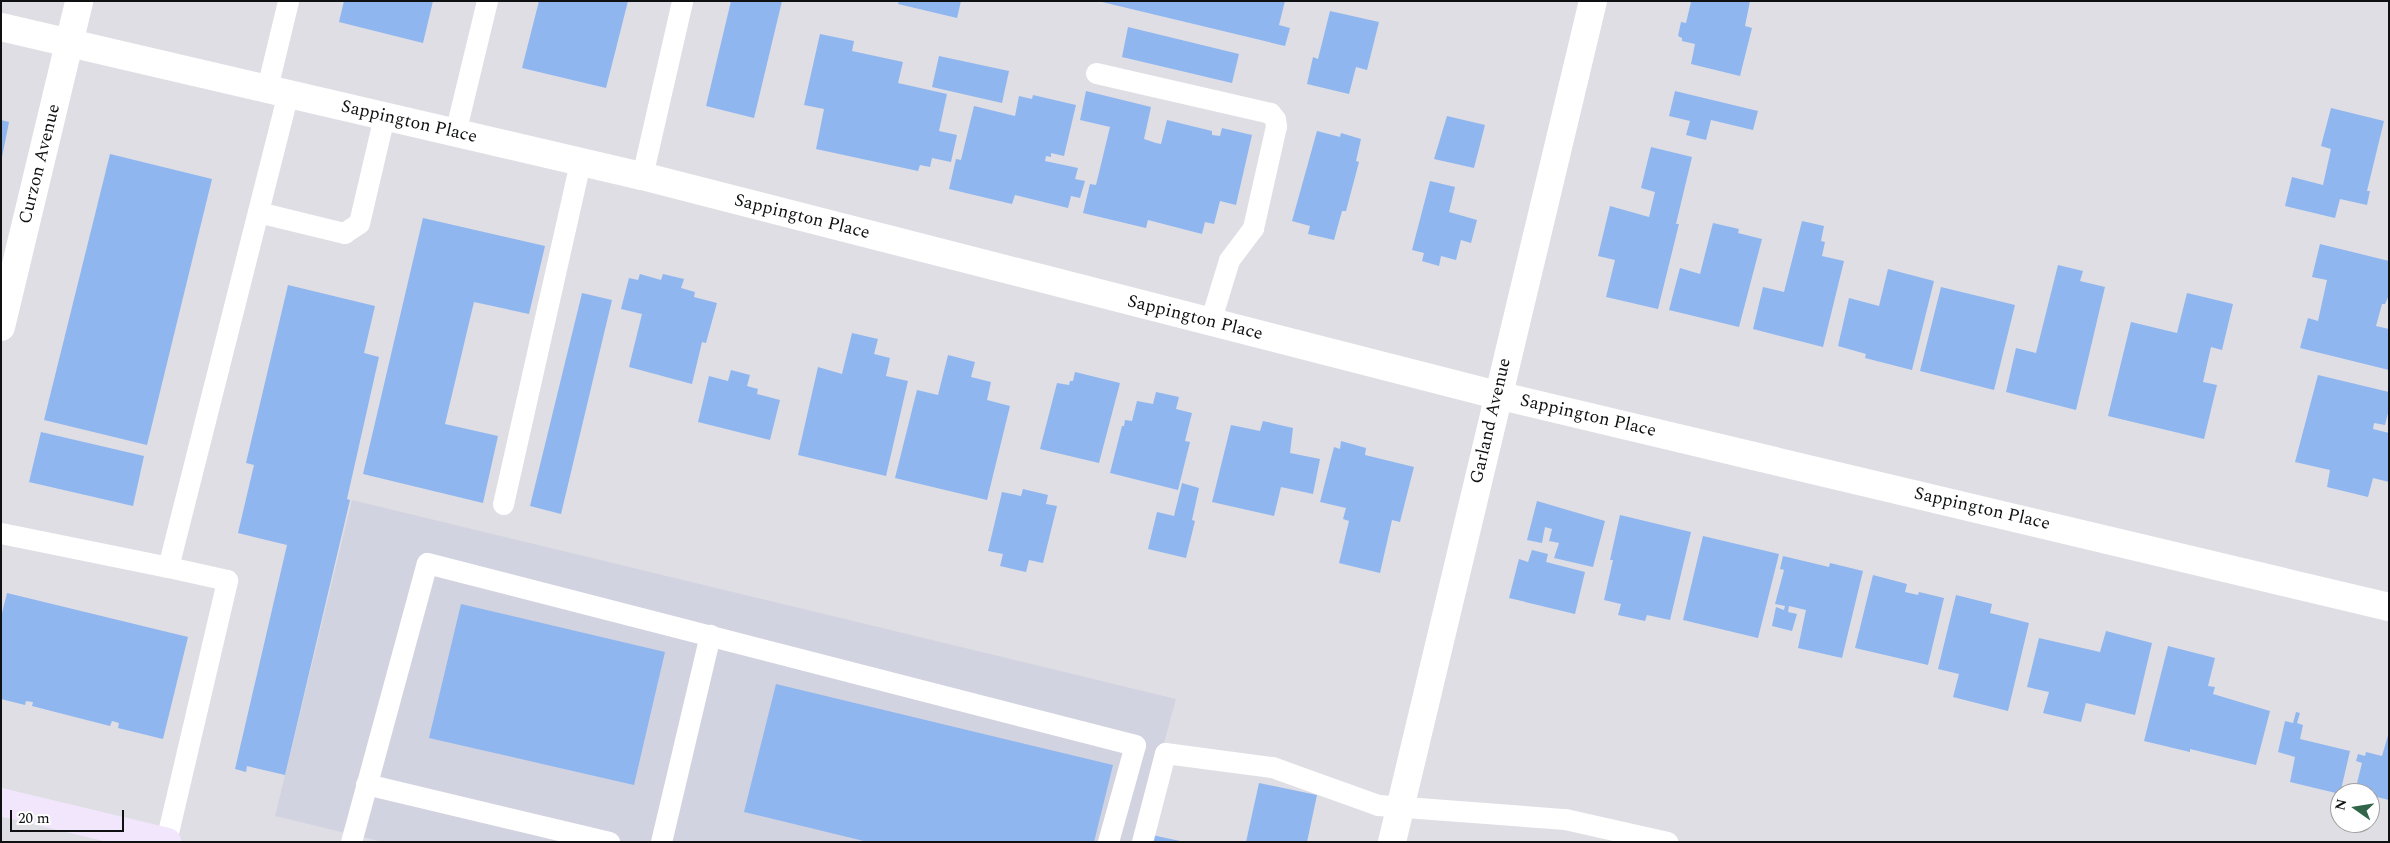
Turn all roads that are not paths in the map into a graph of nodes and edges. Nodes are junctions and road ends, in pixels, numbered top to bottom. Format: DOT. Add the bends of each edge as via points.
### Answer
graph roads {
  1 [pos="80,1"];
  2 [pos="288,1"];
  3 [pos="487,1"];
  4 [pos="682,1"];
  5 [pos="1593,1"];
  6 [pos="1,27"];
  7 [pos="70,42"];
  8 [pos="1096,73"];
  9 [pos="277,91"];
  10 [pos="384,116"];
  11 [pos="455,133"];
  12 [pos="580,162"];
  13 [pos="642,176"];
  14 [pos="258,212"];
  15 [pos="1210,322"];
  16 [pos="1,327"];
  17 [pos="1497,395"];
  18 [pos="503,504"];
  19 [pos="1,533"];
  20 [pos="168,567"];
  21 [pos="2389,607"];
  22 [pos="710,635"];
  23 [pos="366,784"];
  24 [pos="1,802"];
  25 [pos="1400,808"];
  26 [pos="167,842"];
  27 [pos="351,842"];
  28 [pos="609,842"];
  29 [pos="662,842"];
  30 [pos="1108,842"];
  31 [pos="1142,842"];
  32 [pos="1392,842"];
  33 [pos="1668,842"];
  1 -- 7 [label="street, Curzon Avenue"];
  2 -- 9 [label="lane"];
  3 -- 11 [label="lane"];
  4 -- 13 [label="lane"];
  5 -- 17 [label="street, Garland Avenue"];
  6 -- 7 [label="street, Sappington Place"];
  7 -- 9 [label="street, Sappington Place"];
  7 -- 16 [label="street, Curzon Avenue"];
  8 -- 15 [label="lane" via="1270,113 1275,119 1253,228 1229,260"];
  9 -- 10 [label="street, Sappington Place"];
  9 -- 14 [label="lane"];
  10 -- 11 [label="street, Sappington Place"];
  10 -- 14 [label="lane" via="359,223 344,233"];
  11 -- 12 [label="street, Sappington Place"];
  12 -- 13 [label="street, Sappington Place"];
  12 -- 18 [label="lane"];
  13 -- 15 [label="street, Sappington Place"];
  14 -- 20 [label="lane"];
  15 -- 17 [label="street, Sappington Place"];
  17 -- 21 [label="street, Sappington Place"];
  17 -- 25 [label="street, Garland Avenue"];
  19 -- 20 [label="lane"];
  20 -- 26 [label="lane" via="227,580"];
  22 -- 23 [label="lane" via="427,563"];
  22 -- 29 [label="lane"];
  22 -- 30 [label="lane" via="1135,745"];
  23 -- 27 [label="lane"];
  23 -- 28 [label="lane"];
  24 -- 26 [label="street"];
  25 -- 31 [label="lane" via="1378,805 1272,767 1165,753"];
  25 -- 32 [label="street, Garland Avenue"];
  25 -- 33 [label="lane" via="1565,819"];
}
